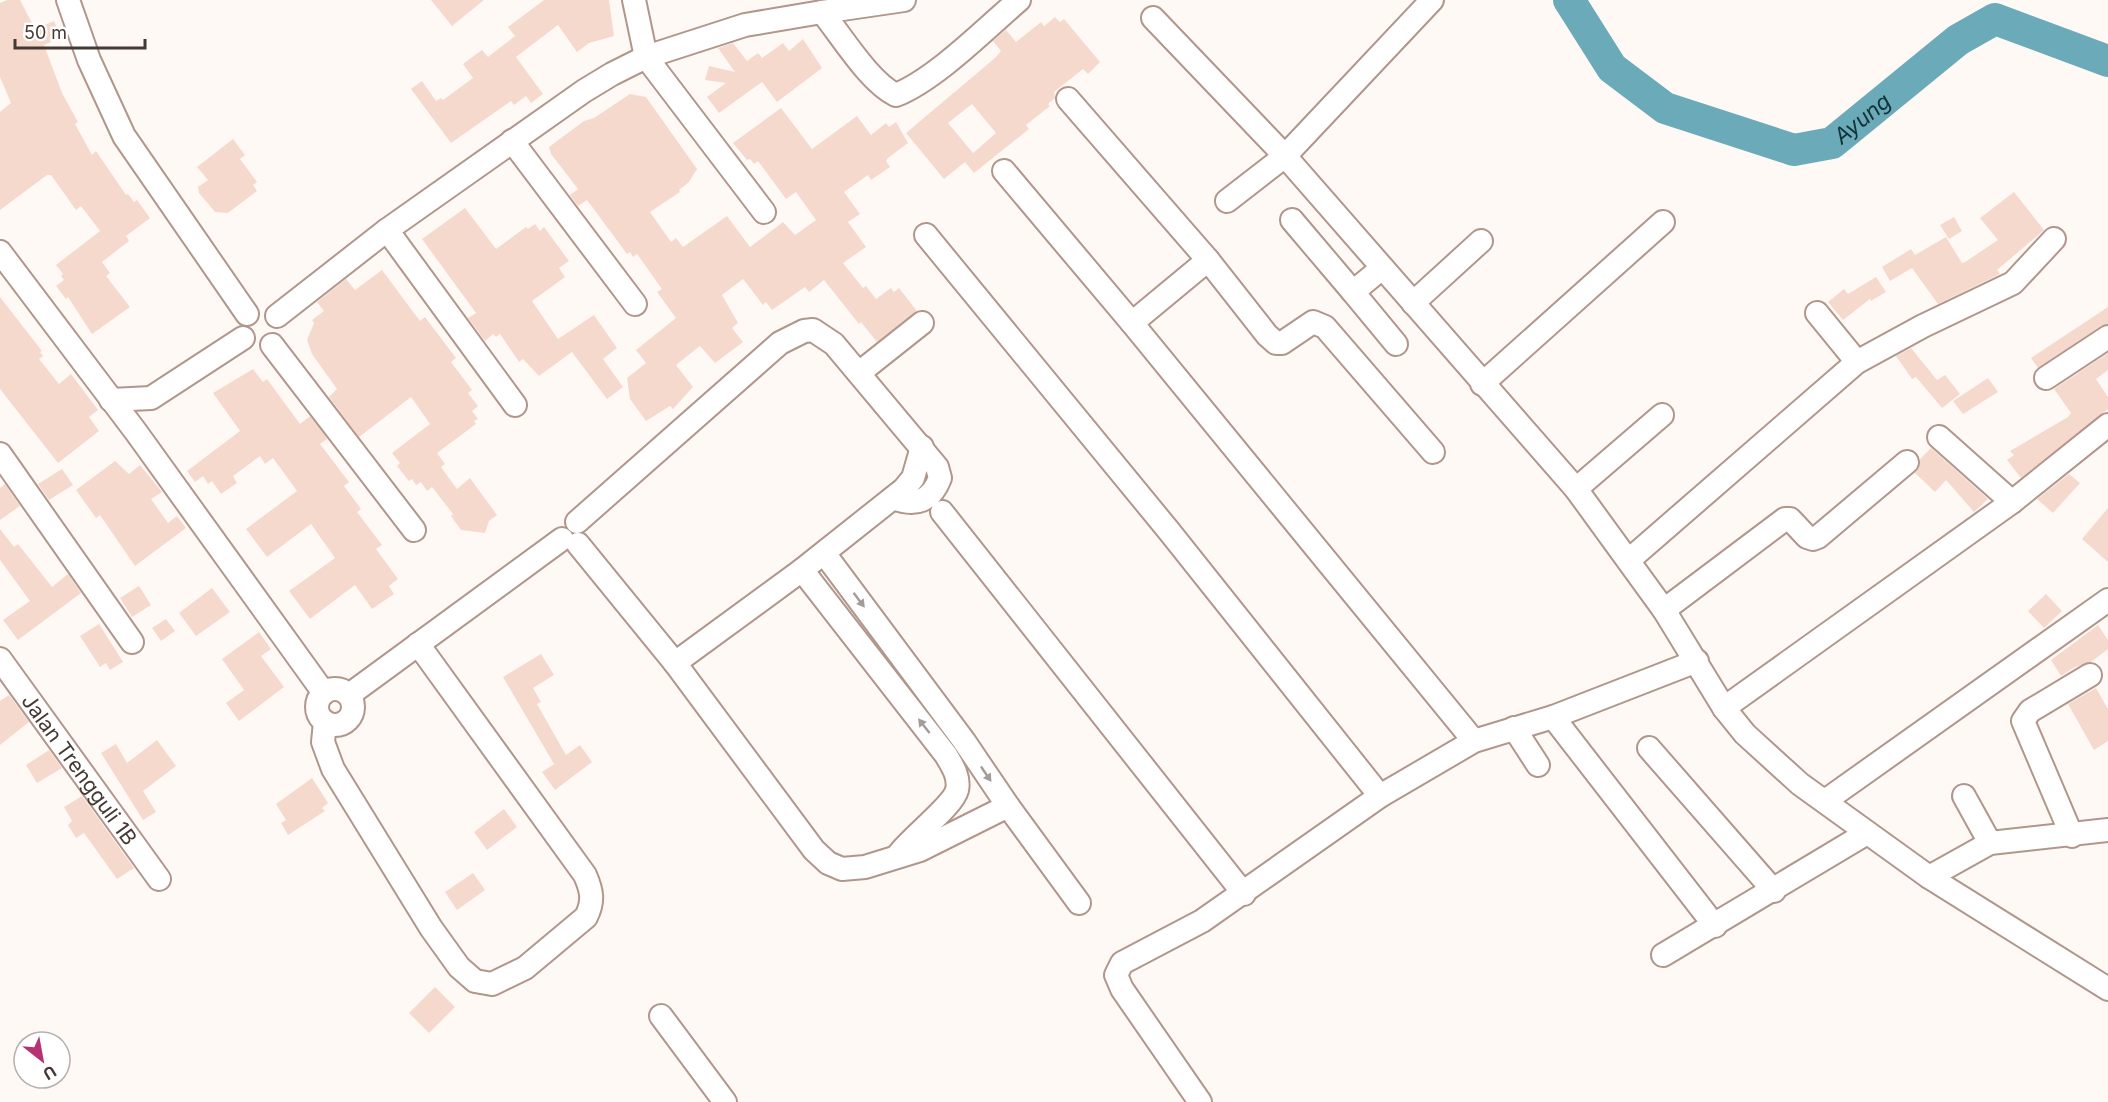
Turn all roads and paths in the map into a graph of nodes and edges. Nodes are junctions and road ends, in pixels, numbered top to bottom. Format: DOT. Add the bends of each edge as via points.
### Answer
graph roads {
  1 [pos="68,0"];
  2 [pos="634,0"];
  3 [pos="903,0"];
  4 [pos="1019,0"];
  5 [pos="1432,0"];
  6 [pos="822,12"];
  7 [pos="1153,18"];
  8 [pos="646,57"];
  9 [pos="1068,99"];
  10 [pos="512,141"];
  11 [pos="1284,156"];
  12 [pos="1004,171"];
  13 [pos="1227,201"];
  14 [pos="764,212"];
  15 [pos="1292,220"];
  16 [pos="1663,222"];
  17 [pos="387,230"];
  18 [pos="926,235"];
  19 [pos="2054,239"];
  20 [pos="1481,241"];
  21 [pos="0,252"];
  22 [pos="1208,260"];
  23 [pos="1382,268"];
  24 [pos="1353,292"];
  25 [pos="1413,303"];
  26 [pos="635,304"];
  27 [pos="1817,313"];
  28 [pos="247,314"];
  29 [pos="277,316"];
  30 [pos="1132,322"];
  31 [pos="922,323"];
  32 [pos="2108,337"];
  33 [pos="243,338"];
  34 [pos="1396,344"];
  35 [pos="272,345"];
  36 [pos="1857,362"];
  37 [pos="859,373"];
  38 [pos="2046,378"];
  39 [pos="1482,384"];
  40 [pos="151,398"];
  41 [pos="111,400"];
  42 [pos="515,405"];
  43 [pos="1662,415"];
  44 [pos="2108,425"];
  45 [pos="136,432"];
  46 [pos="1939,437"];
  47 [pos="1433,452"];
  48 [pos="0,454"];
  49 [pos="1907,462"];
  50 [pos="1576,489"];
  51 [pos="2012,502"];
  52 [pos="942,512"];
  53 [pos="414,530"];
  54 [pos="570,542"];
  55 [pos="824,553"];
  56 [pos="1629,560"];
  57 [pos="802,570"];
  58 [pos="2108,600"];
  59 [pos="1664,610"];
  60 [pos="132,642"];
  61 [pos="418,644"];
  62 [pos="0,659"];
  63 [pos="1697,661"];
  64 [pos="675,663"];
  65 [pos="2090,675"];
  66 [pos="324,693"];
  67 [pos="349,696"];
  68 [pos="1724,708"];
  69 [pos="1553,717"];
  70 [pos="325,722"];
  71 [pos="1514,729"];
  72 [pos="964,741"];
  73 [pos="1474,741"];
  74 [pos="1649,748"];
  75 [pos="946,755"];
  76 [pos="1538,765"];
  77 [pos="1380,796"];
  78 [pos="1964,796"];
  79 [pos="1825,801"];
  80 [pos="1008,806"];
  81 [pos="2108,830"];
  82 [pos="932,833"];
  83 [pos="1868,833"];
  84 [pos="2072,836"];
  85 [pos="1990,843"];
  86 [pos="1929,877"];
  87 [pos="159,879"];
  88 [pos="1774,891"];
  89 [pos="1244,894"];
  90 [pos="1079,903"];
  91 [pos="1715,926"];
  92 [pos="1663,956"];
  93 [pos="2108,989"];
  94 [pos="661,1016"];
  95 [pos="724,1102"];
  96 [pos="1200,1102"];
  1 -- 28 [label="street" via="89,60 124,136"];
  2 -- 8 [label="street"];
  3 -- 6 [label="street"];
  4 -- 6 [label="street" via="945,63 896,95 877,80"];
  5 -- 11 [label="street"];
  6 -- 8 [label="street" via="745,25"];
  7 -- 11 [label="street"];
  8 -- 10 [label="street" via="584,91"];
  8 -- 14 [label="street"];
  9 -- 22 [label="street"];
  10 -- 17 [label="street"];
  10 -- 26 [label="street"];
  11 -- 13 [label="street"];
  11 -- 23 [label="street"];
  12 -- 30 [label="street"];
  15 -- 24 [label="street"];
  16 -- 39 [label="street"];
  17 -- 29 [label="street"];
  17 -- 42 [label="street"];
  18 -- 77 [label="street"];
  19 -- 36 [label="street" via="2013,283"];
  20 -- 25 [label="street"];
  21 -- 41 [label="street"];
  22 -- 30 [label="street"];
  22 -- 47 [label="street" via="1276,343 1286,341 1313,322 1325,327"];
  23 -- 24 [label="street"];
  23 -- 25 [label="street"];
  24 -- 34 [label="street"];
  25 -- 39 [label="street"];
  27 -- 36 [label="street"];
  28 -- 29 [label="street" via="266,309"];
  28 -- 33 [label="street" via="240,325"];
  29 -- 35 [label="street" via="281,328"];
  30 -- 73 [label="street"];
  31 -- 37 [label="street"];
  32 -- 38 [label="street"];
  33 -- 35 [label="street" via="259,348"];
  33 -- 40 [label="street"];
  35 -- 53 [label="street"];
  36 -- 56 [label="street"];
  37 -- 54 [label="street" via="822,334 813,330 780,343 577,522 564,525"];
  37 -- 55 [label="street" via="922,447 913,477"];
  39 -- 50 [label="street"];
  40 -- 41 [label="street"];
  40 -- 45 [label="street"];
  41 -- 45 [label="street"];
  43 -- 50 [label="street"];
  44 -- 51 [label="street"];
  45 -- 66 [label="street"];
  46 -- 51 [label="street"];
  48 -- 60 [label="street"];
  49 -- 59 [label="street" via="1818,537 1807,537 1790,519 1785,519"];
  50 -- 56 [label="street"];
  51 -- 68 [label="street"];
  52 -- 89 [label="street"];
  54 -- 61 [label="street"];
  54 -- 64 [label="street"];
  55 -- 57 [label="street"];
  55 -- 72 [label="street, one-way"];
  56 -- 59 [label="street"];
  57 -- 64 [label="street"];
  75 -- 57 [label="street, one-way"];
  58 -- 79 [label="street"];
  59 -- 63 [label="street"];
  61 -- 67 [label="street"];
  61 -- 70 [label="street" via="585,875 592,892 592,906 586,917 525,968 492,984 475,981 459,967 431,928 333,769 323,742"];
  62 -- 87 [label="street, Jalan Trengguli 1B"];
  63 -- 68 [label="street"];
  63 -- 69 [label="street"];
  64 -- 82 [label="street" via="814,850 828,863 856,869 898,855 910,839"];
  65 -- 84 [label="street" via="2030,711 2023,721"];
  66 -- 67 [label="street" via="337,689"];
  66 -- 70 [label="street" via="317,708"];
  67 -- 70 [label="street" via="353,709 346,722"];
  68 -- 79 [label="street" via="1775,763"];
  69 -- 71 [label="street"];
  69 -- 91 [label="street"];
  71 -- 73 [label="street"];
  71 -- 76 [label="street"];
  72 -- 75 [label="street"];
  72 -- 80 [label="street, one-way"];
  73 -- 77 [label="street"];
  74 -- 88 [label="street"];
  75 -- 82 [label="street" via="957,776 957,791"];
  77 -- 89 [label="street"];
  78 -- 85 [label="street"];
  79 -- 83 [label="street"];
  80 -- 82 [label="street"];
  80 -- 90 [label="street"];
  81 -- 84 [label="street"];
  83 -- 86 [label="street"];
  83 -- 88 [label="street"];
  84 -- 85 [label="street"];
  85 -- 86 [label="street"];
  86 -- 93 [label="street"];
  88 -- 91 [label="street"];
  89 -- 96 [label="street" via="1176,937 1127,959 1117,969 1122,988"];
  91 -- 92 [label="street"];
  94 -- 95 [label="street"];
}
